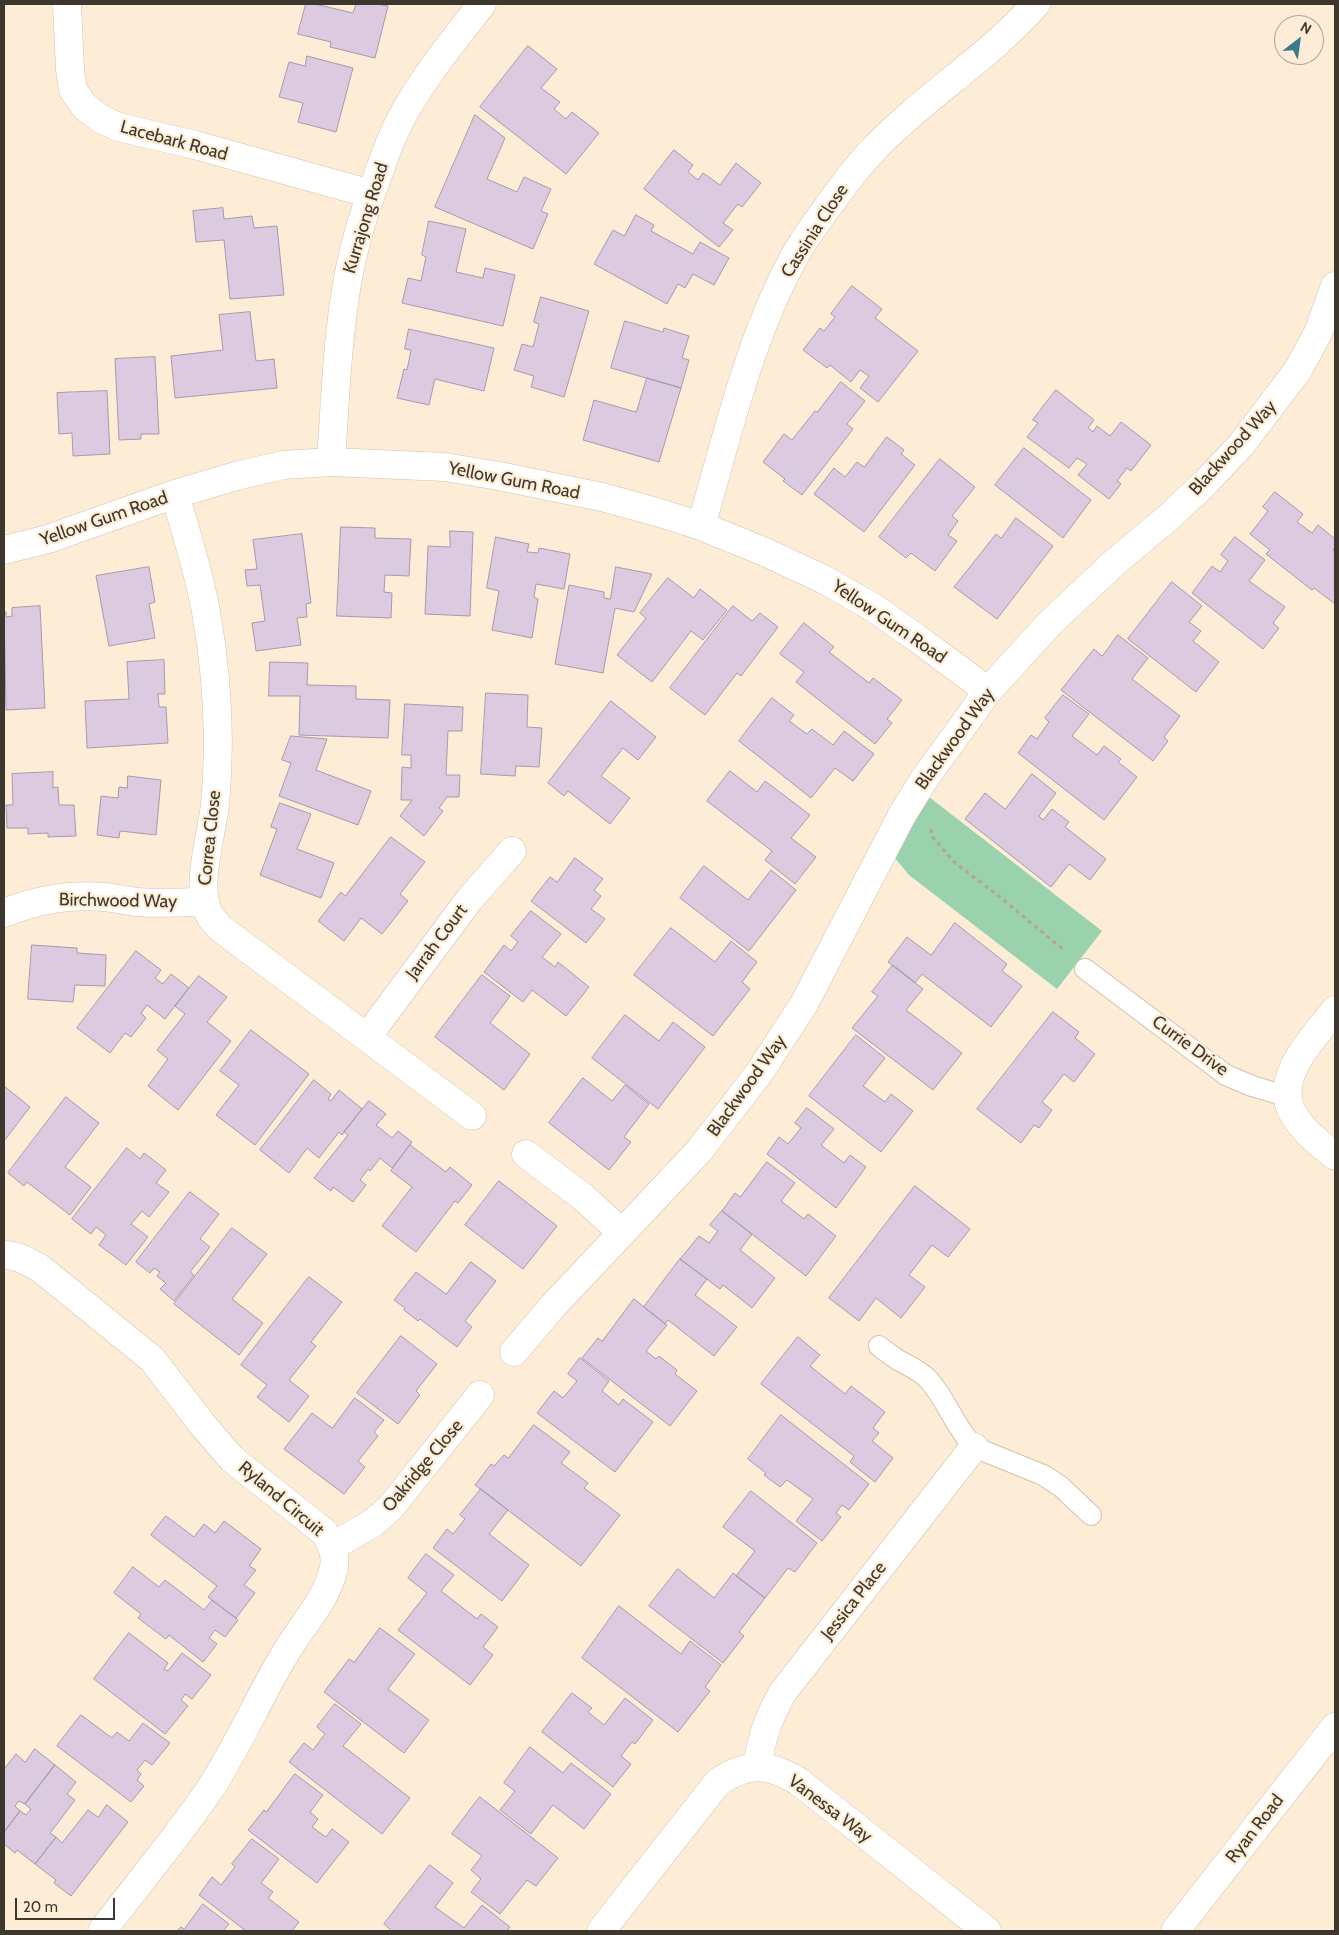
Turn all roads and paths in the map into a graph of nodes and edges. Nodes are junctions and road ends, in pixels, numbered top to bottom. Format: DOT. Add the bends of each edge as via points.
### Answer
graph roads {
  1 [pos="67,4"];
  2 [pos="482,4"];
  3 [pos="1036,4"];
  4 [pos="371,194"];
  5 [pos="1335,286"];
  6 [pos="331,462"];
  7 [pos="175,494"];
  8 [pos="701,526"];
  9 [pos="4,550"];
  10 [pos="988,691"];
  11 [pos="915,794"];
  12 [pos="512,852"];
  13 [pos="205,902"];
  14 [pos="4,913"];
  15 [pos="1085,968"];
  16 [pos="1335,1010"];
  17 [pos="367,1037"];
  18 [pos="1289,1097"];
  19 [pos="472,1116"];
  20 [pos="526,1154"];
  21 [pos="1335,1156"];
  22 [pos="622,1233"];
  23 [pos="4,1255"];
  24 [pos="879,1346"];
  25 [pos="514,1352"];
  26 [pos="480,1395"];
  27 [pos="974,1447"];
  28 [pos="1091,1515"];
  29 [pos="334,1546"];
  30 [pos="1335,1727"];
  31 [pos="757,1766"];
  32 [pos="102,1931"];
  33 [pos="601,1931"];
  34 [pos="987,1931"];
  35 [pos="1175,1931"];
  1 -- 4 [label="street, Lacebark Road" via="73,90 85,107 100,119 118,127"];
  2 -- 4 [label="street, Kurrajong Road" via="426,78 403,116"];
  3 -- 8 [label="street, Cassinia Close" via="1009,32 902,120 845,183 812,229 775,296 754,349"];
  4 -- 6 [label="street, Kurrajong Road" via="347,284"];
  5 -- 10 [label="street, Blackwood Way" via="1318,333 1298,370 1241,445 1169,517 1056,617"];
  6 -- 7 [label="street, Yellow Gum Road" via="284,465"];
  6 -- 8 [label="street, Yellow Gum Road" via="445,467 499,476 602,497"];
  7 -- 9 [label="street, Yellow Gum Road" via="48,539"];
  7 -- 13 [label="street, Correa Close" via="193,556 214,665 217,756 215,804 203,887"];
  8 -- 10 [label="street, Yellow Gum Road" via="825,580 874,608"];
  10 -- 11 [label="street, Blackwood Way"];
  11 -- 15 [label="path" via="930,803 931,836 954,862"];
  11 -- 22 [label="street, Blackwood Way" via="882,850 804,1004 759,1073 699,1151"];
  12 -- 17 [label="street, Jarrah Court" via="469,900"];
  13 -- 14 [label="street, Birchwood Way" via="134,902 80,896 25,904"];
  13 -- 17 [label="street, Correa Close" via="220,928"];
  15 -- 18 [label="lane, Currie Drive" via="1226,1075"];
  16 -- 18 [label="street" via="1297,1059 1291,1072"];
  17 -- 19 [label="street, Correa Close"];
  18 -- 21 [label="street" via="1292,1114 1314,1139"];
  20 -- 22 [label="street"];
  22 -- 25 [label="street, Blackwood Way"];
  23 -- 29 [label="street, Ryland Circuit" via="26,1260 41,1269 152,1359 226,1452 311,1520"];
  24 -- 27 [label="lane" via="927,1377"];
  26 -- 29 [label="street, Oakridge Close" via="391,1507 373,1523"];
  27 -- 28 [label="lane" via="1043,1475"];
  27 -- 31 [label="street, Jessica Place" via="783,1692 770,1714"];
  29 -- 32 [label="street, Ryland Circuit" via="333,1574 325,1592 288,1647 233,1751 208,1792"];
  30 -- 35 [label="street, Ryan Road"];
  31 -- 33 [label="street" via="732,1773 718,1782"];
  31 -- 34 [label="street, Vanessa Way" via="774,1769 798,1781"];
}
